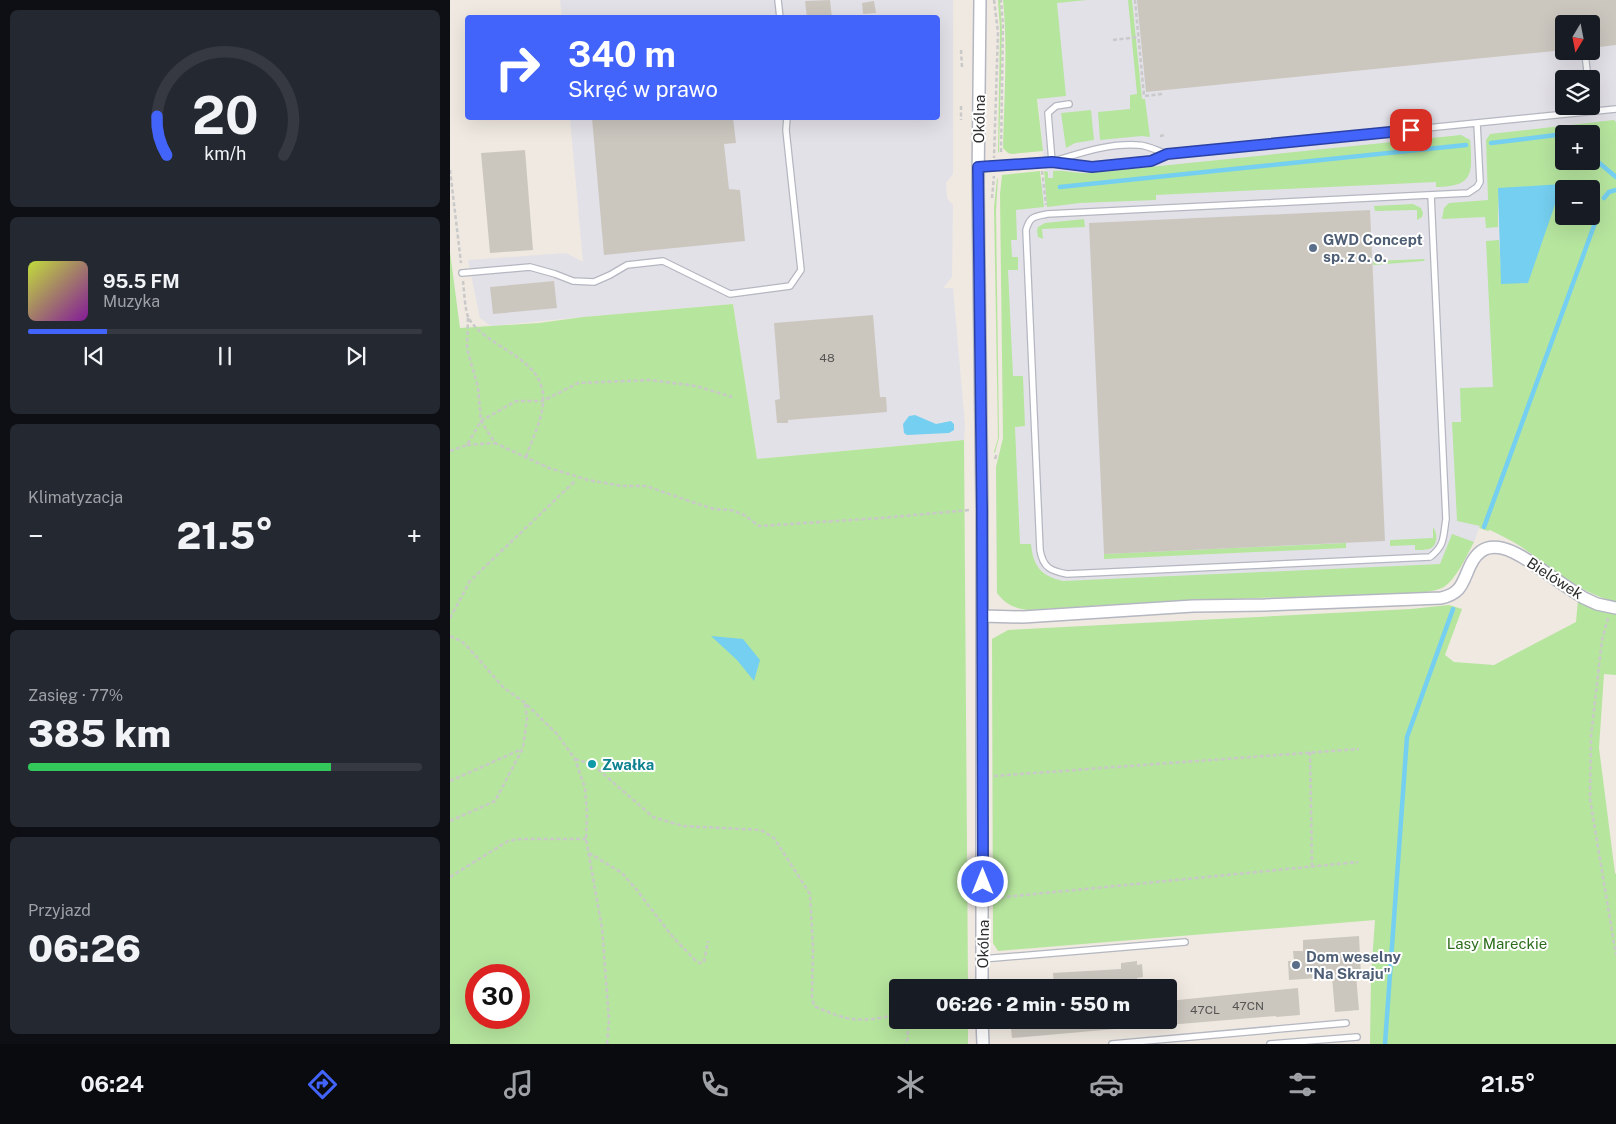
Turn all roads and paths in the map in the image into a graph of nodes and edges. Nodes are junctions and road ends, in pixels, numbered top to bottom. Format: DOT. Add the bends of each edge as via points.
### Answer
graph roads {
  1 [pos="778,0"];
  2 [pos="980,0"];
  3 [pos="994,0"];
  4 [pos="1001,0"];
  5 [pos="1135,0"];
  6 [pos="780,15"];
  7 [pos="1138,37"];
  8 [pos="1113,40"];
  9 [pos="961,50"];
  10 [pos="962,67"];
  11 [pos="1162,94"];
  12 [pos="1069,104"];
  13 [pos="961,106"];
  14 [pos="1600,109"];
  15 [pos="1616,109"];
  16 [pos="1555,113"];
  17 [pos="786,120"];
  18 [pos="961,120"];
  19 [pos="1477,123"];
  20 [pos="1166,135"];
  21 [pos="1160,136"];
  22 [pos="995,148"];
  23 [pos="1001,152"];
  24 [pos="1167,154"];
  25 [pos="1052,162"];
  26 [pos="978,167"];
  27 [pos="450,170"];
  28 [pos="1042,171"];
  29 [pos="1431,195"];
  30 [pos="1047,214"];
  31 [pos="462,274"];
  32 [pos="468,318"];
  33 [pos="732,397"];
  34 [pos="544,401"];
  35 [pos="481,421"];
  36 [pos="495,443"];
  37 [pos="467,445"];
  38 [pos="450,451"];
  39 [pos="526,457"];
  40 [pos="575,481"];
  41 [pos="982,509"];
  42 [pos="1614,608"];
  43 [pos="982,616"];
  44 [pos="450,618"];
  45 [pos="450,636"];
  46 [pos="524,702"];
  47 [pos="523,748"];
  48 [pos="1359,749"];
  49 [pos="1310,752"];
  50 [pos="575,759"];
  51 [pos="982,777"];
  52 [pos="450,780"];
  53 [pos="450,821"];
  54 [pos="586,839"];
  55 [pos="590,853"];
  56 [pos="1358,862"];
  57 [pos="1312,866"];
  58 [pos="450,877"];
  59 [pos="983,899"];
  60 [pos="708,941"];
  61 [pos="1185,942"];
  62 [pos="1616,955"];
  63 [pos="982,959"];
  64 [pos="982,979"];
  65 [pos="889,1016"];
  66 [pos="1346,1023"];
  67 [pos="907,1029"];
  68 [pos="982,1029"];
  69 [pos="1357,1036"];
  70 [pos="607,1044"];
  71 [pos="905,1044"];
  72 [pos="982,1044"];
  73 [pos="1112,1044"];
  74 [pos="1270,1044"];
  1 -- 6 [label="lane"];
  2 -- 26 [label="street, Okólna"];
  3 -- 22 [label="path" via="998,32"];
  4 -- 23 [label="path"];
  5 -- 7 [label="path"];
  7 -- 8 [label="path"];
  7 -- 11 [label="path" via="1144,96"];
  9 -- 10 [label="path"];
  12 -- 25 [label="lane" via="1056,106 1048,112"];
  13 -- 18 [label="path"];
  14 -- 15 [label="lane"];
  16 -- 19 [label="lane"];
  17 -- 31 [label="lane" via="801,270 790,286 730,294 663,261 627,265 594,282 573,281 530,267"];
  19 -- 24 [label="lane"];
  19 -- 29 [label="lane" via="1480,182 1477,187 1468,193"];
  20 -- 21 [label="path"];
  24 -- 25 [label="lane" via="1151,161 1092,167"];
  24 -- 25 [label="lane" via="1139,145 1118,146 1094,148"];
  25 -- 26 [label="lane"];
  26 -- 41 [label="street, Okólna"];
  27 -- 31 [label="path"];
  28 -- 30 [label="path"];
  29 -- 30 [label="lane"];
  29 -- 30 [label="lane" via="1446,519 1443,541 1439,550 1430,557 1067,574 1047,567 1040,550 1026,230 1028,221"];
  31 -- 32 [label="path"];
  32 -- 34 [label="path" via="484,335 525,362 540,382"];
  32 -- 35 [label="path" via="467,350 478,387"];
  33 -- 34 [label="path" via="696,386 650,380 578,383"];
  34 -- 35 [label="path" via="516,401"];
  34 -- 39 [label="path"];
  35 -- 36 [label="path"];
  35 -- 37 [label="path"];
  36 -- 37 [label="path"];
  36 -- 39 [label="path"];
  37 -- 38 [label="path"];
  39 -- 41 [label="path" via="588,480 646,486 701,505 731,510 759,526"];
  40 -- 44 [label="path" via="470,581"];
  41 -- 43 [label="street, Okólna"];
  42 -- 43 [label="street, Bielówek" via="1584,598 1512,550 1495,546 1477,555 1459,590 1441,598 1193,606 1023,617"];
  42 -- 62 [label="path" via="1602,640 1591,736 1590,799"];
  43 -- 51 [label="street, Okólna"];
  45 -- 46 [label="path" via="465,644 504,688"];
  46 -- 47 [label="path"];
  46 -- 50 [label="path" via="557,734"];
  47 -- 52 [label="path"];
  47 -- 53 [label="path" via="495,801"];
  48 -- 49 [label="path"];
  49 -- 51 [label="path"];
  49 -- 57 [label="path"];
  50 -- 54 [label="path" via="585,788"];
  50 -- 65 [label="path" via="592,764 653,817 683,826 760,830 774,838 810,894 814,1006 849,1020"];
  51 -- 59 [label="street, Okólna"];
  54 -- 55 [label="path"];
  54 -- 58 [label="path" via="508,841"];
  55 -- 60 [label="path" via="622,873 672,936 700,963 704,962"];
  55 -- 70 [label="path" via="602,928 609,1020"];
  56 -- 57 [label="path"];
  57 -- 59 [label="path"];
  59 -- 63 [label="street, Okólna"];
  61 -- 63 [label="lane"];
  63 -- 64 [label="street, Okólna"];
  66 -- 73 [label="lane"];
  67 -- 71 [label="path"];
  68 -- 72 [label="street"];
  69 -- 74 [label="lane"];
}
